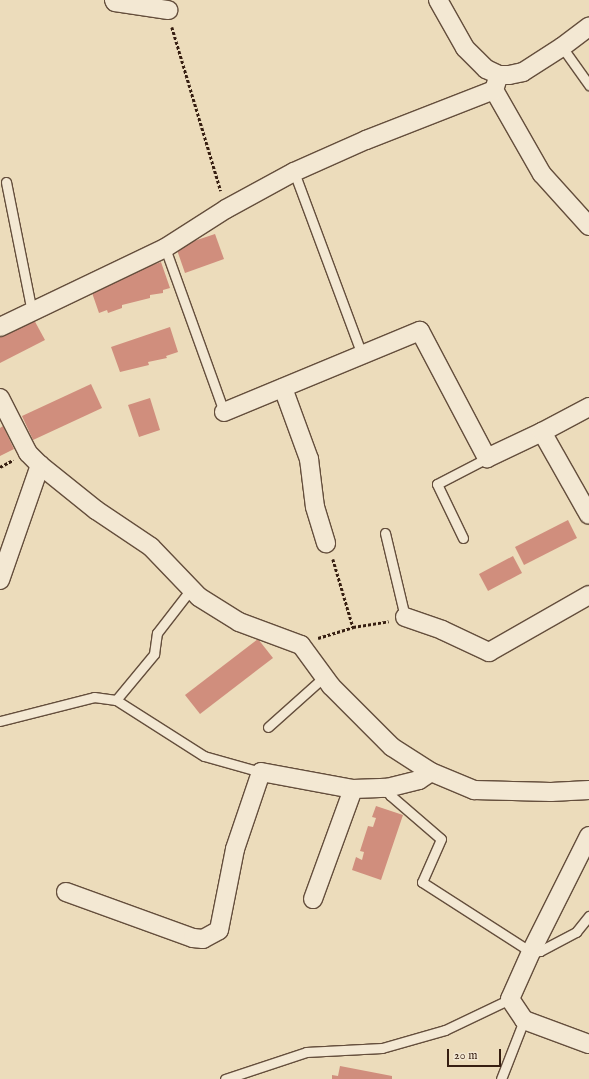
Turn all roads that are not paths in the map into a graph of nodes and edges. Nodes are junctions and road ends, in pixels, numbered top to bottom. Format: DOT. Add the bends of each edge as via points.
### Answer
graph roads {
  1 [pos="114,0"];
  2 [pos="438,0"];
  3 [pos="168,10"];
  4 [pos="589,27"];
  5 [pos="562,47"];
  6 [pos="497,82"];
  7 [pos="589,85"];
  8 [pos="294,172"];
  9 [pos="6,182"];
  10 [pos="589,226"];
  11 [pos="165,248"];
  12 [pos="32,312"];
  13 [pos="0,327"];
  14 [pos="362,355"];
  15 [pos="283,388"];
  16 [pos="0,398"];
  17 [pos="589,407"];
  18 [pos="224,412"];
  19 [pos="542,432"];
  20 [pos="487,458"];
  21 [pos="40,465"];
  22 [pos="589,515"];
  23 [pos="385,533"];
  24 [pos="463,538"];
  25 [pos="326,543"];
  26 [pos="0,580"];
  27 [pos="191,589"];
  28 [pos="589,596"];
  29 [pos="405,617"];
  30 [pos="324,676"];
  31 [pos="116,700"];
  32 [pos="0,721"];
  33 [pos="268,727"];
  34 [pos="261,772"];
  35 [pos="431,772"];
  36 [pos="387,788"];
  37 [pos="353,789"];
  38 [pos="589,790"];
  39 [pos="589,836"];
  40 [pos="66,892"];
  41 [pos="313,899"];
  42 [pos="589,916"];
  43 [pos="531,952"];
  44 [pos="510,999"];
  45 [pos="524,1020"];
  46 [pos="589,1044"];
  47 [pos="226,1079"];
  48 [pos="501,1079"];
  1 -- 3 [label="street"];
  2 -- 6 [label="street" via="465,48"];
  4 -- 5 [label="street"];
  5 -- 6 [label="street" via="523,72 509,75"];
  5 -- 7 [label="lane"];
  6 -- 8 [label="street"];
  6 -- 10 [label="street" via="542,174"];
  8 -- 11 [label="street" via="226,209"];
  8 -- 14 [label="lane"];
  9 -- 12 [label="lane"];
  11 -- 12 [label="street"];
  11 -- 18 [label="lane"];
  12 -- 13 [label="street"];
  14 -- 15 [label="street"];
  14 -- 20 [label="street" via="420,331"];
  15 -- 18 [label="street"];
  15 -- 25 [label="street" via="308,459 315,507"];
  16 -- 21 [label="street" via="28,453"];
  17 -- 19 [label="street"];
  19 -- 20 [label="street"];
  19 -- 22 [label="street"];
  20 -- 24 [label="lane" via="438,484"];
  21 -- 26 [label="street"];
  21 -- 27 [label="street" via="96,510 151,548"];
  23 -- 29 [label="lane"];
  27 -- 30 [label="street" via="199,598 239,622 300,645"];
  27 -- 31 [label="lane" via="157,633 154,654"];
  28 -- 29 [label="street" via="489,652 442,630"];
  30 -- 33 [label="lane"];
  30 -- 35 [label="street" via="392,747"];
  31 -- 32 [label="lane" via="94,697"];
  31 -- 34 [label="lane" via="204,756"];
  34 -- 37 [label="street"];
  34 -- 40 [label="street" via="235,849 219,930 203,940"];
  35 -- 36 [label="street" via="420,780"];
  35 -- 38 [label="street" via="474,790"];
  36 -- 37 [label="street"];
  36 -- 43 [label="lane" via="390,795 441,839 422,882"];
  37 -- 41 [label="street"];
  39 -- 43 [label="street"];
  42 -- 43 [label="lane" via="576,932 540,951"];
  43 -- 44 [label="street"];
  44 -- 45 [label="street"];
  44 -- 47 [label="lane" via="445,1030 382,1048 306,1052"];
  45 -- 46 [label="street"];
  45 -- 48 [label="lane"];
}
